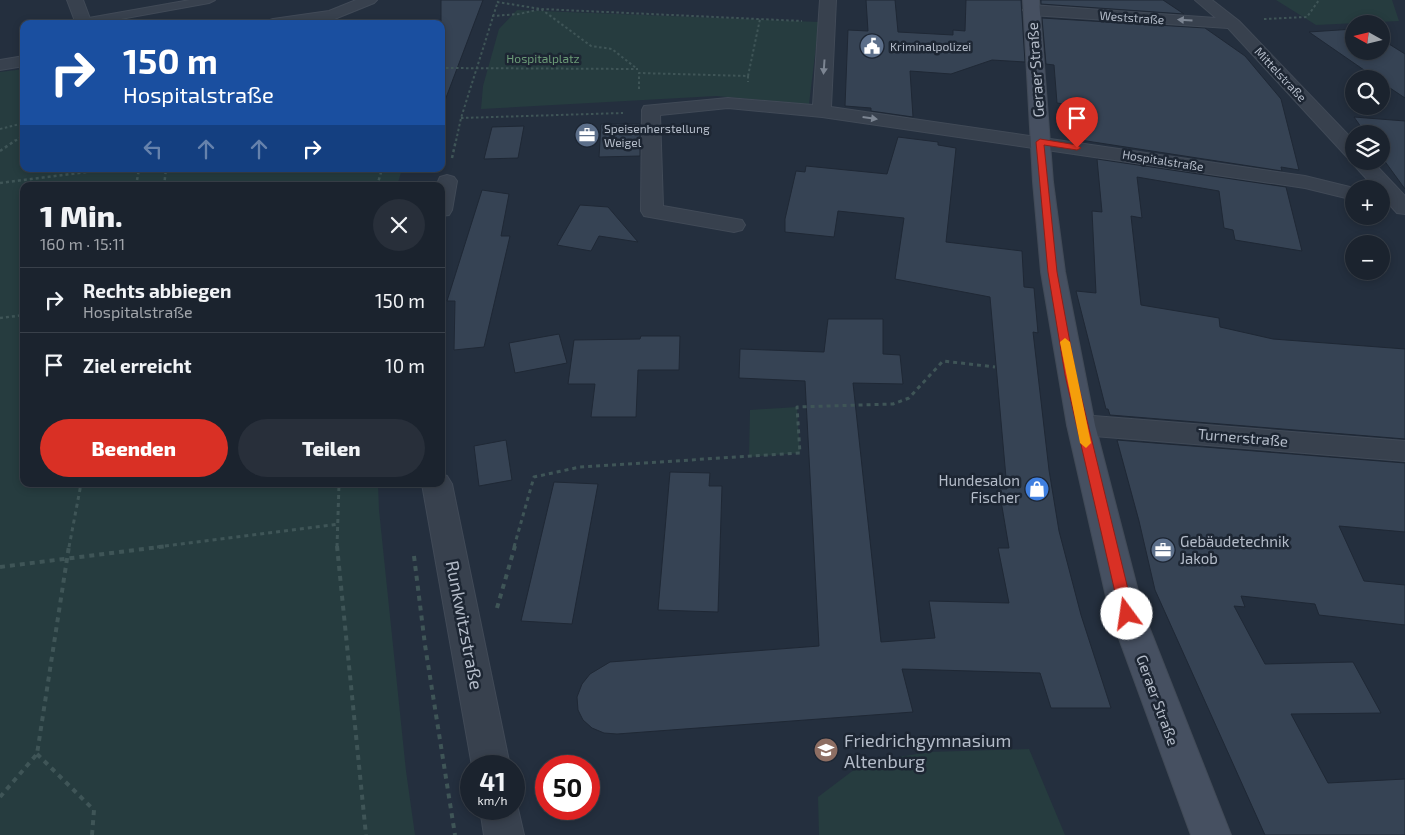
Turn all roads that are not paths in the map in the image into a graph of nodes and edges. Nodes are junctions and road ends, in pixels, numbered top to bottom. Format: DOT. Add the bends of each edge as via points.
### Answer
graph roads {
  1 [pos="76,0"];
  2 [pos="209,0"];
  3 [pos="369,0"];
  4 [pos="828,0"];
  5 [pos="1203,0"];
  6 [pos="1031,5"];
  7 [pos="83,20"];
  8 [pos="100,20"];
  9 [pos="299,20"];
  10 [pos="1231,22"];
  11 [pos="20,62"];
  12 [pos="0,65"];
  13 [pos="822,111"];
  14 [pos="1040,142"];
  15 [pos="1345,143"];
  16 [pos="1369,170"];
  17 [pos="447,180"];
  18 [pos="445,190"];
  19 [pos="1345,192"];
  20 [pos="1390,203"];
  21 [pos="1404,207"];
  22 [pos="734,225"];
  23 [pos="1081,425"];
  24 [pos="1405,451"];
  25 [pos="438,487"];
  26 [pos="489,755"];
  27 [pos="501,820"];
  28 [pos="504,835"];
  29 [pos="1210,835"];
  1 -- 7 [label="street"];
  2 -- 8 [label="lane"];
  3 -- 9 [label="street" via="332,15"];
  4 -- 13 [label="street, one-way"];
  5 -- 10 [label="street, Mittelstraße"];
  10 -- 6 [label="street, Weststraße, one-way"];
  6 -- 14 [label="main road, Geraer Straße"];
  10 -- 15 [label="street, Mittelstraße"];
  11 -- 12 [label="street"];
  13 -- 14 [label="street, Hospitalstraße, one-way"];
  13 -- 22 [label="street" via="728,102 651,110 652,210"];
  14 -- 19 [label="street, Hospitalstraße" via="1305,182"];
  14 -- 23 [label="main road, Geraer Straße" via="1053,272"];
  16 -- 21 [label="street"];
  17 -- 18 [label="street"];
  20 -- 21 [label="street"];
  23 -- 24 [label="street, Turnerstraße"];
  23 -- 29 [label="main road, Geraer Straße" via="1127,614"];
  25 -- 26 [label="street, Runkwitzstraße"];
  27 -- 28 [label="street"];
}
